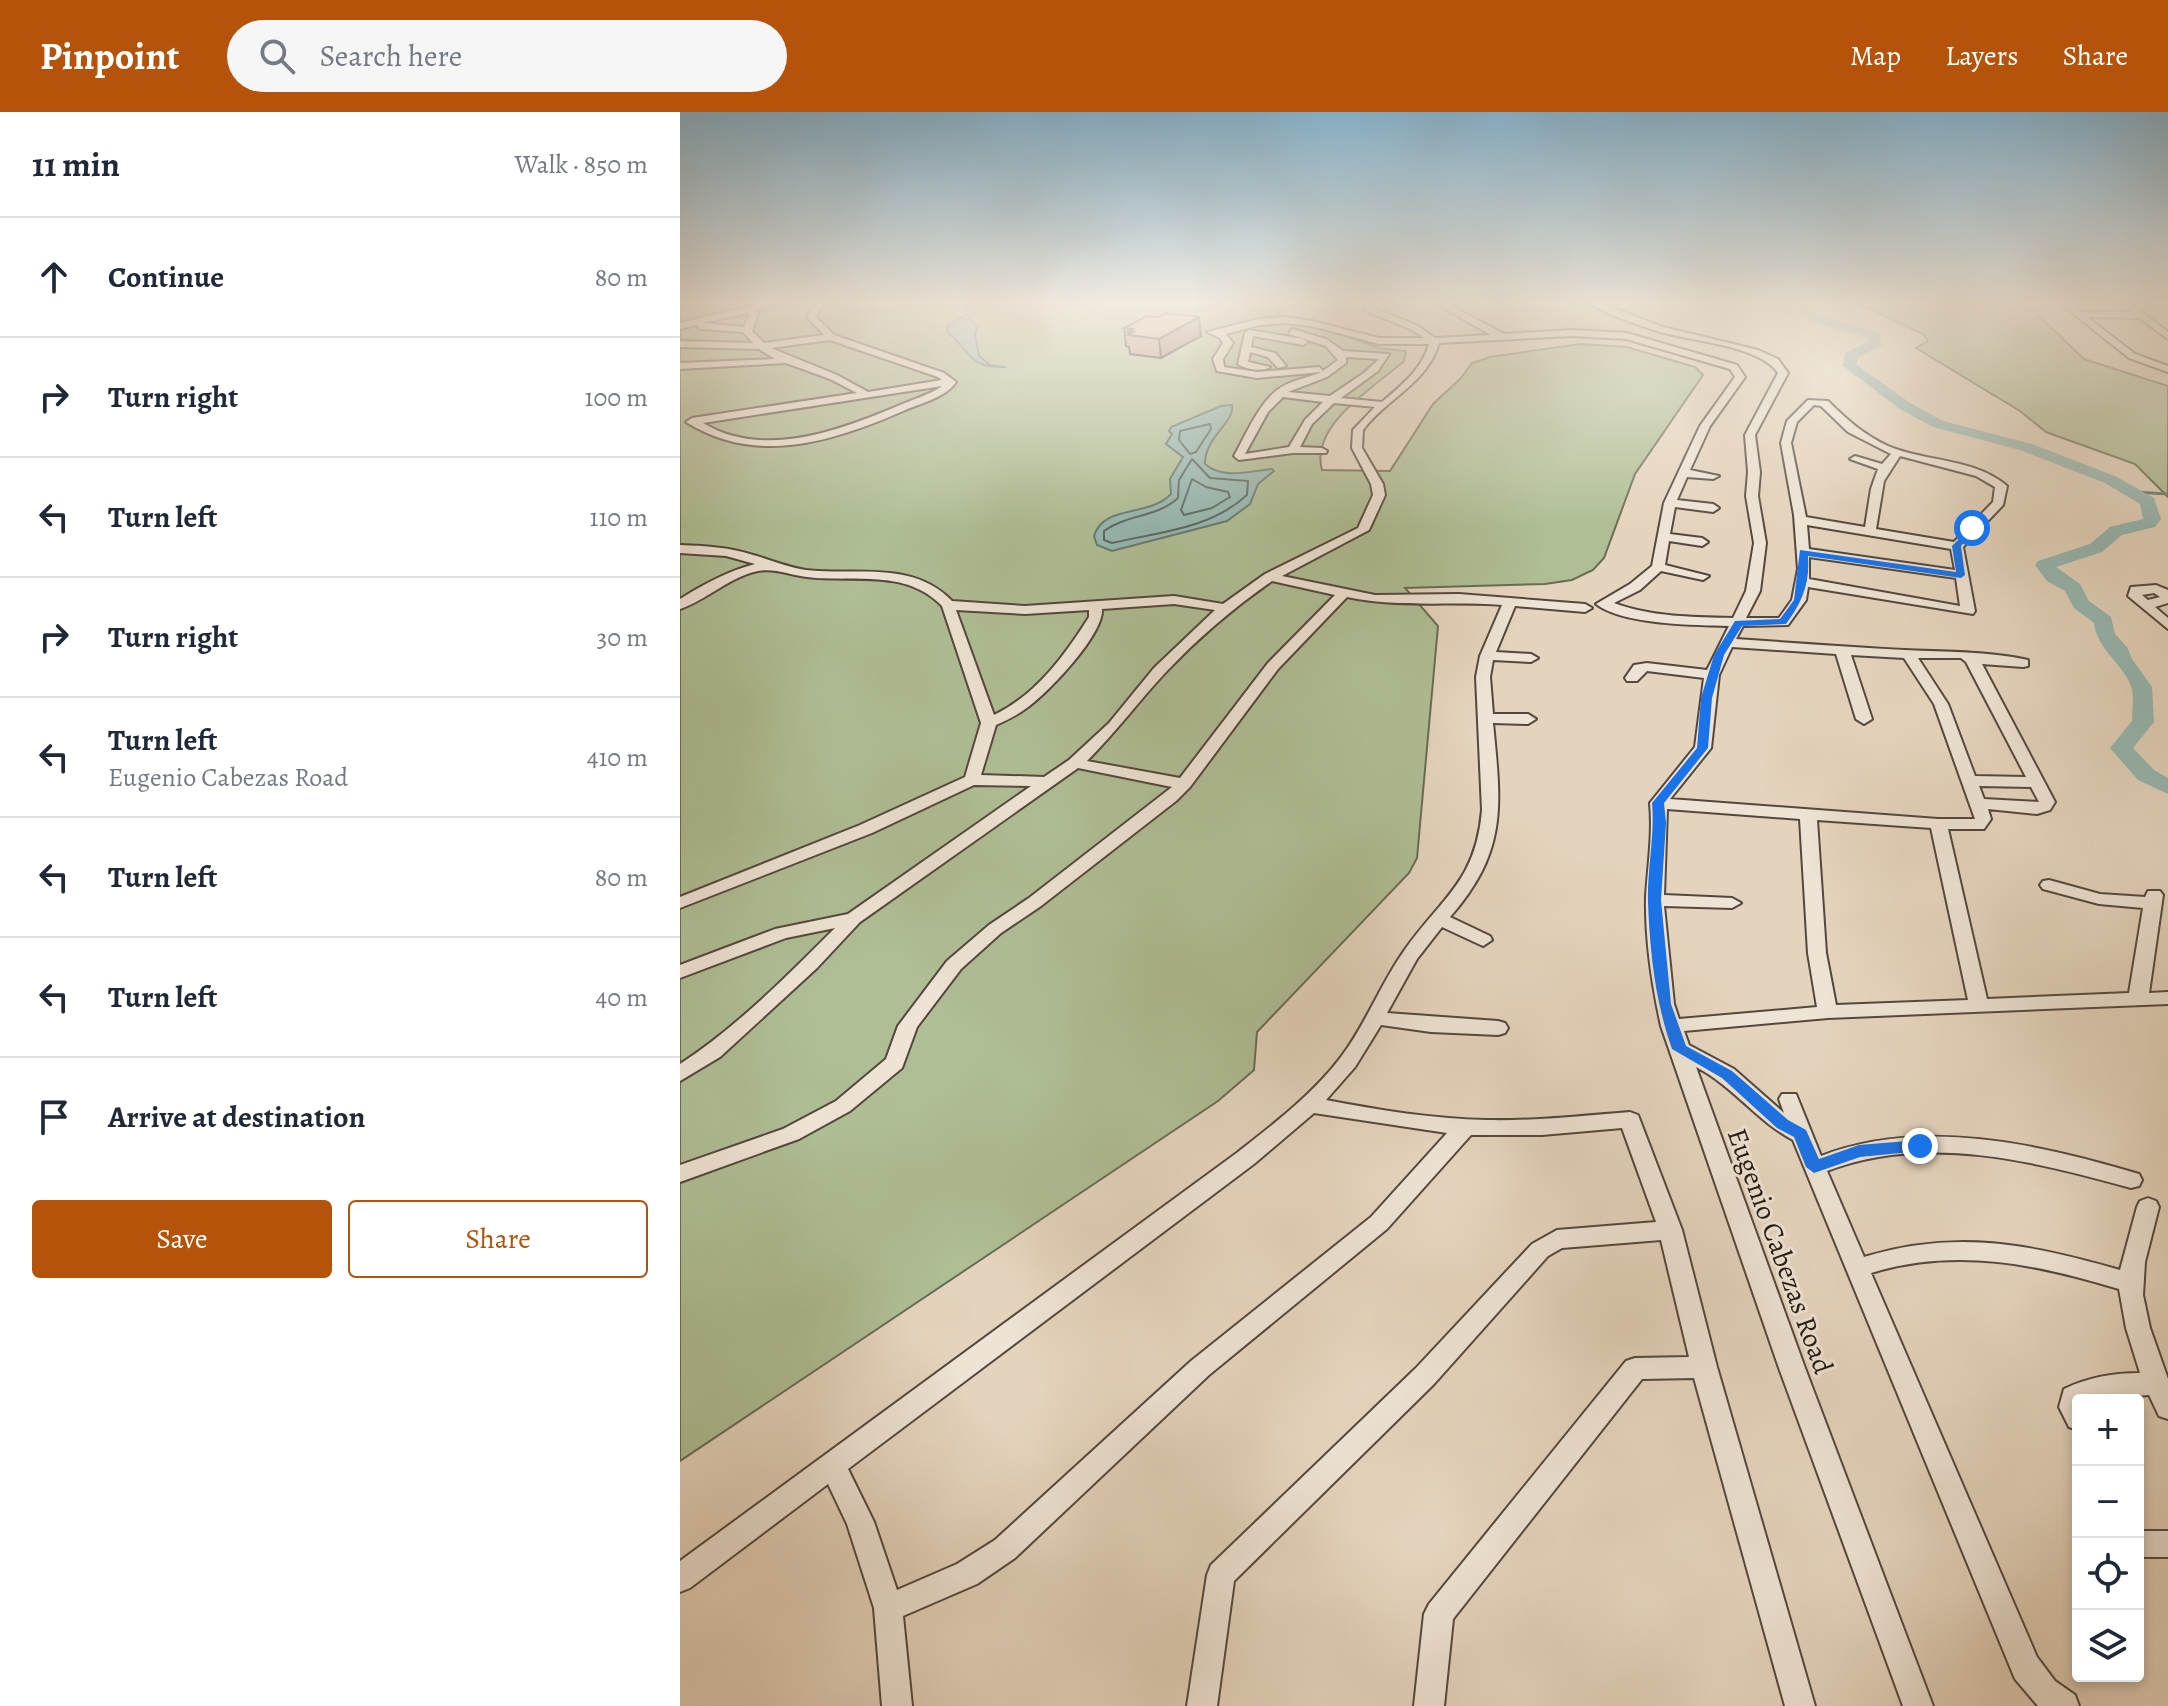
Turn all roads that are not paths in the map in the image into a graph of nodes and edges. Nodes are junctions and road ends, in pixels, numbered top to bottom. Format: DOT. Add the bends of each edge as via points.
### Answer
graph roads {
  1 [pos="833,377"];
  2 [pos="944,377"];
  3 [pos="1317,377"];
  4 [pos="1363,377"];
  5 [pos="1415,377"];
  6 [pos="1740,377"];
  7 [pos="1783,377"];
  8 [pos="951,382"];
  9 [pos="1279,394"];
  10 [pos="867,395"];
  11 [pos="1332,400"];
  12 [pos="797,405"];
  13 [pos="1383,405"];
  14 [pos="803,416"];
  15 [pos="692,421"];
  16 [pos="680,423"];
  17 [pos="1293,450"];
  18 [pos="1322,451"];
  19 [pos="1897,453"];
  20 [pos="1855,459"];
  21 [pos="1882,467"];
  22 [pos="1683,473"];
  23 [pos="1713,476"];
  24 [pos="1670,503"];
  25 [pos="1713,508"];
  26 [pos="1801,520"];
  27 [pos="1870,531"];
  28 [pos="1664,537"];
  29 [pos="1702,542"];
  30 [pos="1957,546"];
  31 [pos="680,549"];
  32 [pos="1803,552"];
  33 [pos="769,566"];
  34 [pos="1658,567"];
  35 [pos="1961,575"];
  36 [pos="1703,576"];
  37 [pos="1270,577"];
  38 [pos="1802,582"];
  39 [pos="1343,594"];
  40 [pos="1511,601"];
  41 [pos="680,605"];
  42 [pos="948,605"];
  43 [pos="2146,605"];
  44 [pos="1095,606"];
  45 [pos="1225,608"];
  46 [pos="1585,608"];
  47 [pos="1739,623"];
  48 [pos="2168,625"];
  49 [pos="1727,643"];
  50 [pos="1842,650"];
  51 [pos="1908,654"];
  52 [pos="1487,656"];
  53 [pos="1531,658"];
  54 [pos="1972,659"];
  55 [pos="2023,663"];
  56 [pos="1712,675"];
  57 [pos="1632,678"];
  58 [pos="1484,718"];
  59 [pos="1528,719"];
  60 [pos="1864,719"];
  61 [pos="989,723"];
  62 [pos="1075,763"];
  63 [pos="972,780"];
  64 [pos="1969,781"];
  65 [pos="1048,782"];
  66 [pos="2037,782"];
  67 [pos="1184,784"];
  68 [pos="1658,803"];
  69 [pos="1977,803"];
  70 [pos="1808,812"];
  71 [pos="1938,824"];
  72 [pos="2049,885"];
  73 [pos="1655,900"];
  74 [pos="680,903"];
  75 [pos="1732,903"];
  76 [pos="854,918"];
  77 [pos="1441,920"];
  78 [pos="1483,940"];
  79 [pos="680,972"];
  80 [pos="2138,998"];
  81 [pos="2168,998"];
  82 [pos="1979,1007"];
  83 [pos="1828,1012"];
  84 [pos="1376,1018"];
  85 [pos="1671,1026"];
  86 [pos="1498,1028"];
  87 [pos="1679,1049"];
  88 [pos="680,1074"];
  89 [pos="1789,1099"];
  90 [pos="1311,1105"];
  91 [pos="1465,1127"];
  92 [pos="1800,1134"];
  93 [pos="1814,1167"];
  94 [pos="680,1174"];
  95 [pos="2131,1180"];
  96 [pos="2148,1207"];
  97 [pos="1670,1230"];
  98 [pos="1857,1268"];
  99 [pos="2131,1283"];
  100 [pos="1704,1367"];
  101 [pos="2156,1384"];
  102 [pos="2078,1394"];
  103 [pos="2168,1408"];
  104 [pos="832,1465"];
  105 [pos="2144,1544"];
  106 [pos="2168,1544"];
  107 [pos="682,1583"];
  108 [pos="888,1608"];
  109 [pos="897,1706"];
  110 [pos="1202,1706"];
  111 [pos="1429,1706"];
  112 [pos="1800,1706"];
  113 [pos="1918,1706"];
  114 [pos="2064,1706"];
  1 -- 10 [label="street"];
  2 -- 8 [label="street"];
  3 -- 9 [label="street"];
  4 -- 11 [label="street"];
  5 -- 13 [label="street"];
  6 -- 22 [label="street" via="1705,426"];
  7 -- 47 [label="street" via="1750,435 1760,543 1753,591"];
  8 -- 10 [label="street"];
  8 -- 15 [label="street" via="946,389 864,425 773,444 720,437"];
  9 -- 11 [label="street"];
  9 -- 17 [label="street" via="1239,456"];
  10 -- 12 [label="street"];
  11 -- 13 [label="street"];
  11 -- 17 [label="street" via="1307,422"];
  12 -- 14 [label="street"];
  12 -- 15 [label="street"];
  13 -- 37 [label="street" via="1358,430 1357,448 1379,495 1363,530"];
  15 -- 16 [label="street"];
  17 -- 18 [label="street"];
  19 -- 21 [label="street"];
  19 -- 26 [label="street" via="1852,430 1823,402 1810,403 1792,421 1786,443"];
  19 -- 30 [label="street" via="1980,474 2001,486 1999,503"];
  20 -- 21 [label="street"];
  21 -- 27 [label="street"];
  22 -- 23 [label="street"];
  22 -- 24 [label="street"];
  24 -- 25 [label="street"];
  24 -- 28 [label="street"];
  26 -- 27 [label="street"];
  26 -- 32 [label="street"];
  27 -- 30 [label="street"];
  28 -- 29 [label="street"];
  28 -- 34 [label="street"];
  30 -- 35 [label="street"];
  31 -- 33 [label="street" via="758,559"];
  32 -- 35 [label="street"];
  32 -- 38 [label="street"];
  33 -- 41 [label="street" via="720,582"];
  33 -- 42 [label="street" via="923,583"];
  34 -- 36 [label="street"];
  34 -- 47 [label="street" via="1603,604 1632,613"];
  35 -- 38 [label="street" via="1968,611"];
  37 -- 39 [label="street"];
  37 -- 45 [label="street"];
  38 -- 47 [label="street" via="1799,600 1783,622"];
  39 -- 40 [label="street" via="1404,601"];
  39 -- 67 [label="street" via="1273,666"];
  40 -- 46 [label="street"];
  40 -- 52 [label="street"];
  42 -- 44 [label="street" via="1025,610"];
  42 -- 61 [label="street"];
  43 -- 48 [label="street"];
  44 -- 45 [label="street" via="1174,600"];
  44 -- 61 [label="street" via="1096,617 1082,641 1049,680 1012,714"];
  45 -- 62 [label="street"];
  47 -- 49 [label="street"];
  49 -- 50 [label="street"];
  49 -- 56 [label="street"];
  50 -- 51 [label="street"];
  50 -- 60 [label="street"];
  51 -- 54 [label="street" via="1964,654"];
  51 -- 64 [label="street" via="1941,704"];
  52 -- 53 [label="street"];
  52 -- 58 [label="street"];
  54 -- 55 [label="street"];
  54 -- 66 [label="street"];
  56 -- 57 [label="street" via="1647,667"];
  56 -- 68 [label="street" via="1703,748"];
  58 -- 59 [label="street"];
  58 -- 77 [label="street" via="1489,812 1485,847 1467,887"];
  61 -- 63 [label="street"];
  62 -- 65 [label="street"];
  62 -- 67 [label="street"];
  63 -- 65 [label="street"];
  63 -- 74 [label="street" via="866,829"];
  64 -- 66 [label="street"];
  64 -- 69 [label="street"];
  65 -- 76 [label="street"];
  66 -- 69 [label="street" via="2047,802 2041,809"];
  67 -- 94 [label="street" via="954,965 908,1026 895,1063 843,1106 791,1134"];
  68 -- 70 [label="street"];
  68 -- 73 [label="street, Eugenio Cabezas Road"];
  69 -- 71 [label="street" via="1982,823"];
  70 -- 71 [label="street"];
  70 -- 83 [label="street" via="1817,953"];
  71 -- 82 [label="street"];
  72 -- 80 [label="street" via="2099,899 2154,899"];
  73 -- 75 [label="street"];
  73 -- 85 [label="street, Eugenio Cabezas Road" via="1664,1004"];
  76 -- 79 [label="street" via="781,933"];
  76 -- 88 [label="street" via="713,1052"];
  77 -- 78 [label="street"];
  77 -- 84 [label="street" via="1410,955"];
  80 -- 81 [label="street"];
  80 -- 82 [label="street"];
  82 -- 83 [label="street"];
  83 -- 85 [label="street"];
  84 -- 86 [label="street"];
  84 -- 90 [label="street"];
  85 -- 87 [label="street, Eugenio Cabezas Road"];
  87 -- 92 [label="street" via="1727,1074"];
  87 -- 113 [label="street, Eugenio Cabezas Road"];
  89 -- 92 [label="street"];
  90 -- 91 [label="street"];
  90 -- 104 [label="street"];
  91 -- 97 [label="street" via="1630,1120"];
  91 -- 108 [label="street" via="1379,1223 1200,1368 1005,1549 967,1574"];
  92 -- 93 [label="street"];
  93 -- 95 [label="street" via="1859,1151 1986,1148 2059,1160"];
  93 -- 98 [label="street"];
  96 -- 99 [label="street"];
  97 -- 100 [label="street"];
  97 -- 110 [label="street" via="1557,1239 1540,1250 1425,1376 1221,1575"];
  98 -- 99 [label="street" via="1896,1254 1990,1250 2039,1256"];
  98 -- 114 [label="street" via="2026,1668 2044,1692"];
  99 -- 101 [label="street"];
  100 -- 111 [label="street" via="1630,1365 1439,1614"];
  100 -- 112 [label="street"];
  101 -- 102 [label="street" via="2104,1385"];
  101 -- 103 [label="street"];
  104 -- 107 [label="street"];
  104 -- 108 [label="street" via="860,1522"];
  105 -- 106 [label="street"];
  108 -- 109 [label="street"];
}
